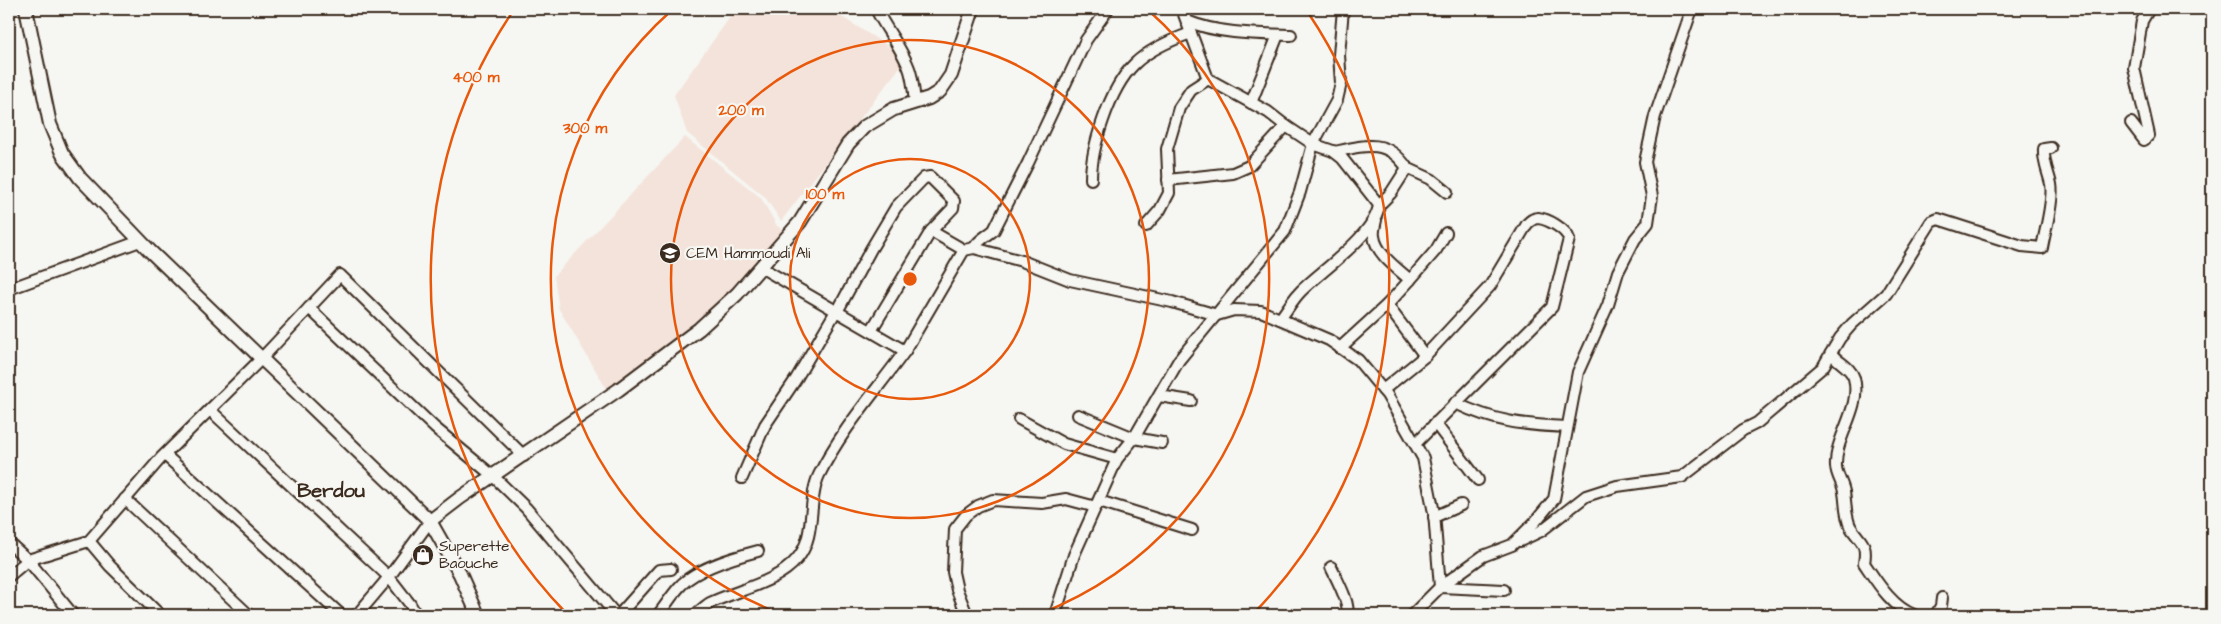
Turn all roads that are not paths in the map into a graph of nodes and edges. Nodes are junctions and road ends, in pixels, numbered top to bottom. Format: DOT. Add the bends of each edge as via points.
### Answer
graph roads {
  1 [pos="26,9"];
  2 [pos="876,9"];
  3 [pos="973,9"];
  4 [pos="1108,9"];
  5 [pos="1182,9"];
  6 [pos="1343,9"];
  7 [pos="1692,9"];
  8 [pos="2150,9"];
  9 [pos="1187,21"];
  10 [pos="1191,33"];
  11 [pos="1278,35"];
  12 [pos="1291,35"];
  13 [pos="1208,79"];
  14 [pos="916,103"];
  15 [pos="1251,103"];
  16 [pos="2131,123"];
  17 [pos="1286,126"];
  18 [pos="1314,144"];
  19 [pos="2052,148"];
  20 [pos="1335,152"];
  21 [pos="1407,168"];
  22 [pos="1091,179"];
  23 [pos="1168,180"];
  24 [pos="1447,192"];
  25 [pos="1379,205"];
  26 [pos="1376,216"];
  27 [pos="1146,226"];
  28 [pos="931,231"];
  29 [pos="1446,233"];
  30 [pos="140,241"];
  31 [pos="969,249"];
  32 [pos="762,268"];
  33 [pos="1410,280"];
  34 [pos="9,289"];
  35 [pos="1387,305"];
  36 [pos="309,308"];
  37 [pos="837,311"];
  38 [pos="1217,315"];
  39 [pos="1280,320"];
  40 [pos="871,331"];
  41 [pos="1340,348"];
  42 [pos="905,351"];
  43 [pos="1832,353"];
  44 [pos="1425,356"];
  45 [pos="262,358"];
  46 [pos="1383,390"];
  47 [pos="1159,396"];
  48 [pos="1191,401"];
  49 [pos="1455,403"];
  50 [pos="210,410"];
  51 [pos="1078,415"];
  52 [pos="1019,419"];
  53 [pos="1435,423"];
  54 [pos="1567,427"];
  55 [pos="1134,438"];
  56 [pos="1162,443"];
  57 [pos="1415,444"];
  58 [pos="165,455"];
  59 [pos="524,456"];
  60 [pos="1118,459"];
  61 [pos="493,476"];
  62 [pos="742,478"];
  63 [pos="1478,480"];
  64 [pos="125,499"];
  65 [pos="1097,504"];
  66 [pos="1461,505"];
  67 [pos="1434,517"];
  68 [pos="430,521"];
  69 [pos="1192,530"];
  70 [pos="88,541"];
  71 [pos="9,543"];
  72 [pos="1512,545"];
  73 [pos="758,550"];
  74 [pos="28,560"];
  75 [pos="1331,567"];
  76 [pos="671,569"];
  77 [pos="9,576"];
  78 [pos="389,577"];
  79 [pos="1440,587"];
  80 [pos="1504,590"];
  81 [pos="1942,598"];
  82 [pos="73,615"];
  83 [pos="160,615"];
  84 [pos="249,615"];
  85 [pos="341,615"];
  86 [pos="357,615"];
  87 [pos="416,615"];
  88 [pos="478,615"];
  89 [pos="618,615"];
  90 [pos="658,615"];
  91 [pos="695,615"];
  92 [pos="967,615"];
  93 [pos="1055,615"];
  94 [pos="1347,615"];
  95 [pos="1413,615"];
  96 [pos="1914,615"];
  97 [pos="1936,615"];
  1 -- 30 [label="main road" via="50,124 62,153 80,178"];
  2 -- 14 [label="street" via="910,71"];
  3 -- 14 [label="main road" via="951,75 940,91"];
  4 -- 31 [label="street" via="1086,40 994,230"];
  5 -- 9 [label="street"];
  6 -- 18 [label="street" via="1339,55 1341,83 1337,100"];
  7 -- 54 [label="street" via="1655,116 1645,162 1652,196 1648,223 1635,239 1618,272 1608,305 1578,372"];
  8 -- 16 [label="street" via="2142,21 2134,68 2149,135 2144,140"];
  9 -- 10 [label="street"];
  9 -- 11 [label="street" via="1210,28"];
  10 -- 13 [label="street"];
  10 -- 22 [label="street" via="1161,44 1124,74 1111,95 1094,145"];
  11 -- 12 [label="street"];
  11 -- 15 [label="street"];
  13 -- 15 [label="street"];
  13 -- 23 [label="street" via="1191,90 1179,108 1167,149"];
  14 -- 32 [label="main road" via="877,118 853,138 800,222"];
  15 -- 17 [label="street"];
  17 -- 18 [label="street"];
  17 -- 23 [label="street" via="1249,166 1233,173"];
  18 -- 20 [label="street"];
  18 -- 38 [label="street" via="1285,231"];
  19 -- 43 [label="street" via="2044,149 2051,191 2042,248 2022,246 1938,219 1931,222 1892,287 1846,331"];
  20 -- 21 [label="street" via="1366,145 1385,148 1396,154"];
  20 -- 25 [label="street"];
  21 -- 24 [label="street" via="1431,179"];
  21 -- 25 [label="street"];
  23 -- 27 [label="street" via="1169,193"];
  25 -- 26 [label="street"];
  26 -- 33 [label="street" via="1374,236 1378,246"];
  26 -- 39 [label="street" via="1350,248 1300,292"];
  28 -- 31 [label="street"];
  28 -- 37 [label="street" via="953,208 954,201 927,176 896,207"];
  28 -- 40 [label="street"];
  29 -- 33 [label="street"];
  30 -- 34 [label="street"];
  30 -- 45 [label="main road"];
  31 -- 38 [label="street" via="1022,261 1070,280"];
  31 -- 42 [label="street"];
  32 -- 37 [label="street"];
  32 -- 59 [label="main road" via="699,329"];
  33 -- 35 [label="street"];
  35 -- 41 [label="street"];
  35 -- 44 [label="street"];
  36 -- 45 [label="street"];
  36 -- 59 [label="street" via="340,275"];
  36 -- 61 [label="street" via="436,428"];
  37 -- 40 [label="street"];
  37 -- 62 [label="street" via="766,425"];
  38 -- 39 [label="street" via="1234,310 1261,311"];
  38 -- 47 [label="street" via="1180,360"];
  39 -- 41 [label="street" via="1329,340"];
  40 -- 42 [label="street"];
  41 -- 46 [label="street" via="1358,360"];
  42 -- 91 [label="street" via="836,443 818,478 806,546 797,560 748,589 709,604"];
  43 -- 72 [label="street" via="1823,368 1757,423 1682,477 1617,486 1586,496 1541,531"];
  43 -- 96 [label="street" via="1854,377 1855,392 1836,467 1844,491 1846,514 1864,544 1864,562 1870,572 1890,598"];
  44 -- 46 [label="street"];
  44 -- 49 [label="street" via="1490,286 1527,224 1539,218 1564,230 1569,239 1552,307"];
  45 -- 50 [label="street"];
  45 -- 68 [label="main road"];
  46 -- 57 [label="street"];
  47 -- 48 [label="street"];
  47 -- 55 [label="street"];
  49 -- 53 [label="street"];
  49 -- 54 [label="street" via="1485,416 1517,424"];
  50 -- 58 [label="street"];
  50 -- 78 [label="street"];
  51 -- 55 [label="street"];
  52 -- 60 [label="street" via="1064,444"];
  53 -- 57 [label="street"];
  53 -- 63 [label="street"];
  54 -- 72 [label="street" via="1564,458 1554,499"];
  55 -- 56 [label="street"];
  55 -- 60 [label="street"];
  57 -- 67 [label="street" via="1423,458"];
  58 -- 64 [label="street"];
  58 -- 85 [label="street"];
  59 -- 61 [label="main road"];
  60 -- 65 [label="street"];
  61 -- 68 [label="main road"];
  61 -- 89 [label="street" via="526,508"];
  64 -- 70 [label="street"];
  64 -- 84 [label="street"];
  65 -- 69 [label="street"];
  65 -- 92 [label="street" via="1066,499 1042,503 993,500 966,515 955,529 952,572"];
  65 -- 93 [label="street" via="1074,555"];
  66 -- 67 [label="street"];
  67 -- 79 [label="street"];
  68 -- 78 [label="street"];
  68 -- 88 [label="main road" via="460,574"];
  70 -- 74 [label="street"];
  70 -- 83 [label="street"];
  71 -- 74 [label="street"];
  72 -- 79 [label="street" via="1483,556"];
  73 -- 90 [label="street" via="725,560 692,577 683,583"];
  74 -- 77 [label="street"];
  74 -- 82 [label="street"];
  75 -- 94 [label="street" via="1347,602"];
  76 -- 89 [label="street" via="659,570"];
  78 -- 86 [label="street"];
  78 -- 87 [label="street"];
  79 -- 80 [label="street"];
  79 -- 95 [label="street"];
  81 -- 97 [label="street"];
}
